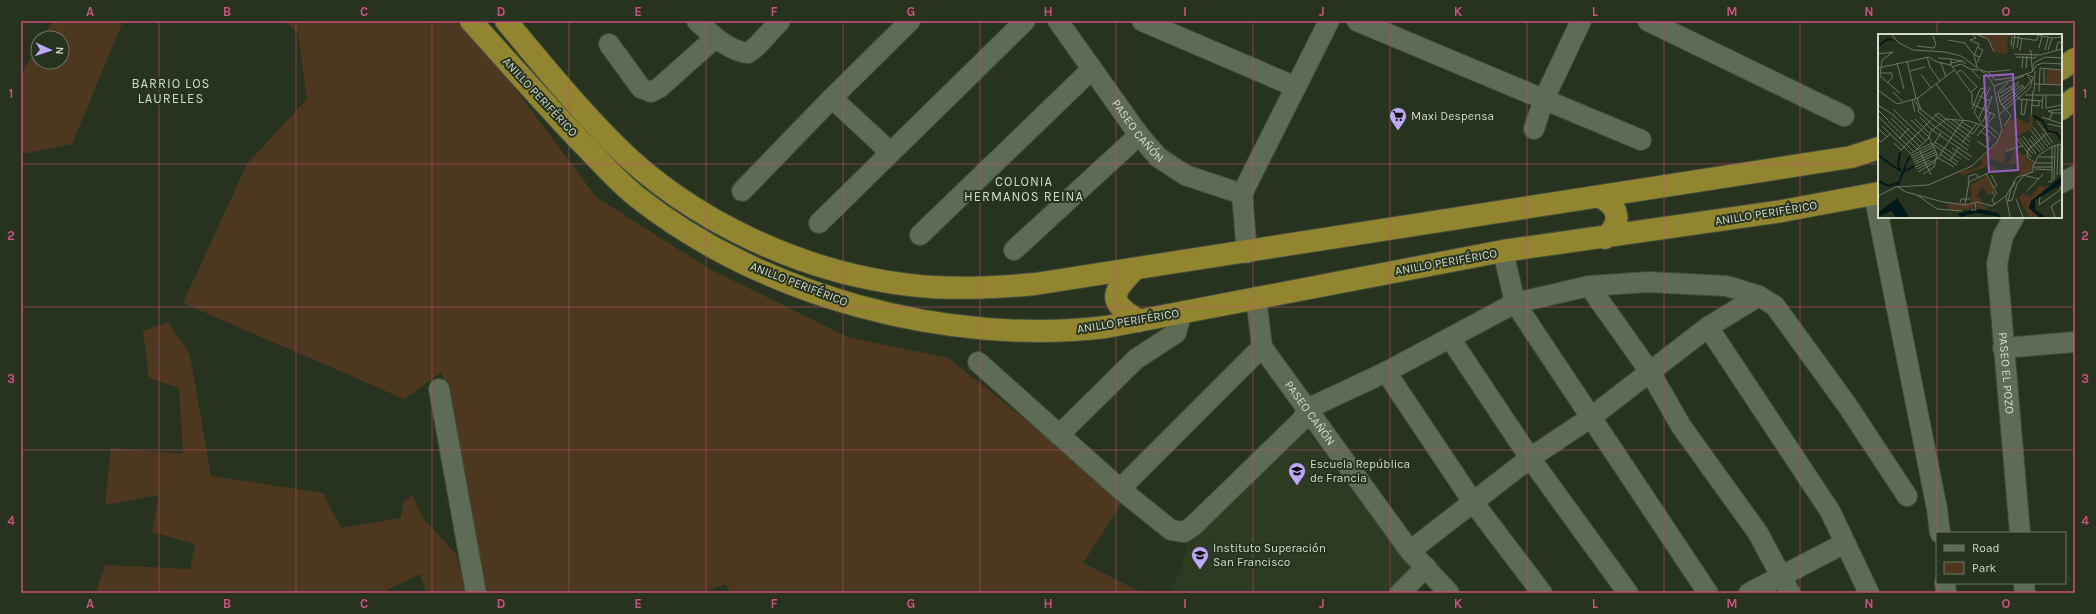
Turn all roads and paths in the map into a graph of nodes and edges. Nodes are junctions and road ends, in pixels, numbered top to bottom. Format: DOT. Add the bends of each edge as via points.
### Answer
graph roads {
  1 [pos="471,21"];
  2 [pos="506,21"];
  3 [pos="697,21"];
  4 [pos="780,21"];
  5 [pos="910,21"];
  6 [pos="1026,21"];
  7 [pos="1058,21"];
  8 [pos="1142,21"];
  9 [pos="1329,21"];
  10 [pos="1357,21"];
  11 [pos="1648,21"];
  12 [pos="1574,23"];
  13 [pos="715,38"];
  14 [pos="609,44"];
  15 [pos="2075,59"];
  16 [pos="2062,68"];
  17 [pos="1091,70"];
  18 [pos="1296,87"];
  19 [pos="832,98"];
  20 [pos="2075,98"];
  21 [pos="1544,99"];
  22 [pos="2062,108"];
  23 [pos="1844,116"];
  24 [pos="1534,130"];
  25 [pos="1139,135"];
  26 [pos="1641,140"];
  27 [pos="1878,148"];
  28 [pos="890,152"];
  29 [pos="2075,176"];
  30 [pos="2062,183"];
  31 [pos="742,191"];
  32 [pos="1876,193"];
  33 [pos="1242,194"];
  34 [pos="1600,197"];
  35 [pos="1878,203"];
  36 [pos="1881,218"];
  37 [pos="2013,218"];
  38 [pos="819,224"];
  39 [pos="920,236"];
  40 [pos="1605,238"];
  41 [pos="1014,250"];
  42 [pos="1503,252"];
  43 [pos="1247,253"];
  44 [pos="1133,270"];
  45 [pos="1589,286"];
  46 [pos="1759,296"];
  47 [pos="1256,297"];
  48 [pos="1515,303"];
  49 [pos="1182,312"];
  50 [pos="1139,320"];
  51 [pos="1708,327"];
  52 [pos="1450,338"];
  53 [pos="2075,342"];
  54 [pos="1262,347"];
  55 [pos="2004,348"];
  56 [pos="978,362"];
  57 [pos="1386,372"];
  58 [pos="1650,372"];
  59 [pos="439,390"];
  60 [pos="1307,409"];
  61 [pos="1590,418"];
  62 [pos="1059,435"];
  63 [pos="1530,458"];
  64 [pos="1120,489"];
  65 [pos="1907,496"];
  66 [pos="1473,502"];
  67 [pos="1940,532"];
  68 [pos="2020,532"];
  69 [pos="1845,543"];
  70 [pos="1410,551"];
  71 [pos="1426,567"];
  72 [pos="1781,576"];
  73 [pos="476,593"];
  74 [pos="1400,593"];
  75 [pos="1449,593"];
  76 [pos="1542,593"];
  77 [pos="1628,593"];
  78 [pos="1708,593"];
  79 [pos="1749,593"];
  80 [pos="1790,593"];
  81 [pos="1869,593"];
  1 -- 50 [label="highway, ANILLO PERIFÉRICO" via="550,109 636,196 672,222 748,265 827,297 902,317 1000,331 1080,330"];
  2 -- 44 [label="highway, ANILLO PERIFÉRICO" via="566,93 611,141 658,182 739,233 780,251 876,280 943,287 987,288 1034,284"];
  3 -- 13 [label="street"];
  4 -- 13 [label="street" via="748,53 738,52"];
  5 -- 19 [label="street"];
  6 -- 28 [label="street"];
  7 -- 17 [label="street, PASEO CAÑÓN"];
  8 -- 18 [label="street"];
  9 -- 18 [label="street"];
  10 -- 21 [label="street"];
  11 -- 23 [label="street"];
  12 -- 21 [label="street"];
  13 -- 14 [label="street" via="659,88 651,92 641,88"];
  15 -- 16 [label="highway"];
  17 -- 25 [label="street, PASEO CAÑÓN"];
  17 -- 39 [label="street"];
  18 -- 33 [label="street"];
  19 -- 28 [label="street"];
  19 -- 31 [label="street"];
  20 -- 22 [label="highway"];
  21 -- 24 [label="street"];
  21 -- 26 [label="street"];
  25 -- 33 [label="street, PASEO CAÑÓN" via="1158,157 1185,174"];
  25 -- 41 [label="street"];
  27 -- 34 [label="highway, ANILLO PERIFÉRICO" via="1851,157"];
  28 -- 38 [label="street"];
  29 -- 30 [label="street"];
  32 -- 35 [label="street"];
  32 -- 40 [label="highway, ANILLO PERIFÉRICO" via="1782,212"];
  33 -- 43 [label="street"];
  34 -- 40 [label="highway" via="1610,202 1616,210 1617,221 1613,231"];
  34 -- 43 [label="highway, ANILLO PERIFÉRICO"];
  36 -- 67 [label="street"];
  37 -- 55 [label="street, PASEO EL POZO" via="2003,236 1997,264"];
  40 -- 42 [label="highway, ANILLO PERIFÉRICO"];
  42 -- 47 [label="highway, ANILLO PERIFÉRICO"];
  42 -- 48 [label="street"];
  43 -- 44 [label="highway, ANILLO PERIFÉRICO"];
  44 -- 50 [label="highway" via="1115,293 1116,301 1122,309"];
  45 -- 46 [label="street" via="1648,282 1728,286"];
  45 -- 48 [label="street"];
  45 -- 58 [label="street"];
  46 -- 51 [label="street"];
  46 -- 65 [label="street" via="1775,306 1789,323 1847,404"];
  47 -- 49 [label="highway, ANILLO PERIFÉRICO"];
  47 -- 54 [label="street, PASEO CAÑÓN"];
  48 -- 52 [label="street"];
  48 -- 61 [label="street"];
  49 -- 50 [label="highway, ANILLO PERIFÉRICO"];
  49 -- 62 [label="street" via="1176,333 1136,359"];
  51 -- 58 [label="street"];
  51 -- 69 [label="street" via="1830,511"];
  52 -- 57 [label="street"];
  52 -- 63 [label="street"];
  53 -- 55 [label="street"];
  54 -- 60 [label="street, PASEO CAÑÓN"];
  54 -- 64 [label="street"];
  55 -- 68 [label="street, PASEO EL POZO"];
  56 -- 62 [label="street"];
  57 -- 60 [label="street"];
  57 -- 66 [label="street"];
  58 -- 61 [label="street"];
  58 -- 72 [label="street" via="1681,426 1758,533"];
  59 -- 73 [label="street"];
  60 -- 64 [label="street" via="1302,420 1184,532 1171,530"];
  60 -- 70 [label="street, PASEO CAÑÓN"];
  61 -- 63 [label="street"];
  61 -- 78 [label="street"];
  62 -- 64 [label="street"];
  63 -- 66 [label="street"];
  63 -- 77 [label="street"];
  66 -- 70 [label="street"];
  66 -- 76 [label="street"];
  69 -- 72 [label="street"];
  69 -- 81 [label="street"];
  70 -- 71 [label="street, PASEO CAÑÓN"];
  71 -- 74 [label="street"];
  71 -- 75 [label="street, PASEO CAÑÓN"];
  72 -- 79 [label="street"];
  72 -- 80 [label="street"];
}
